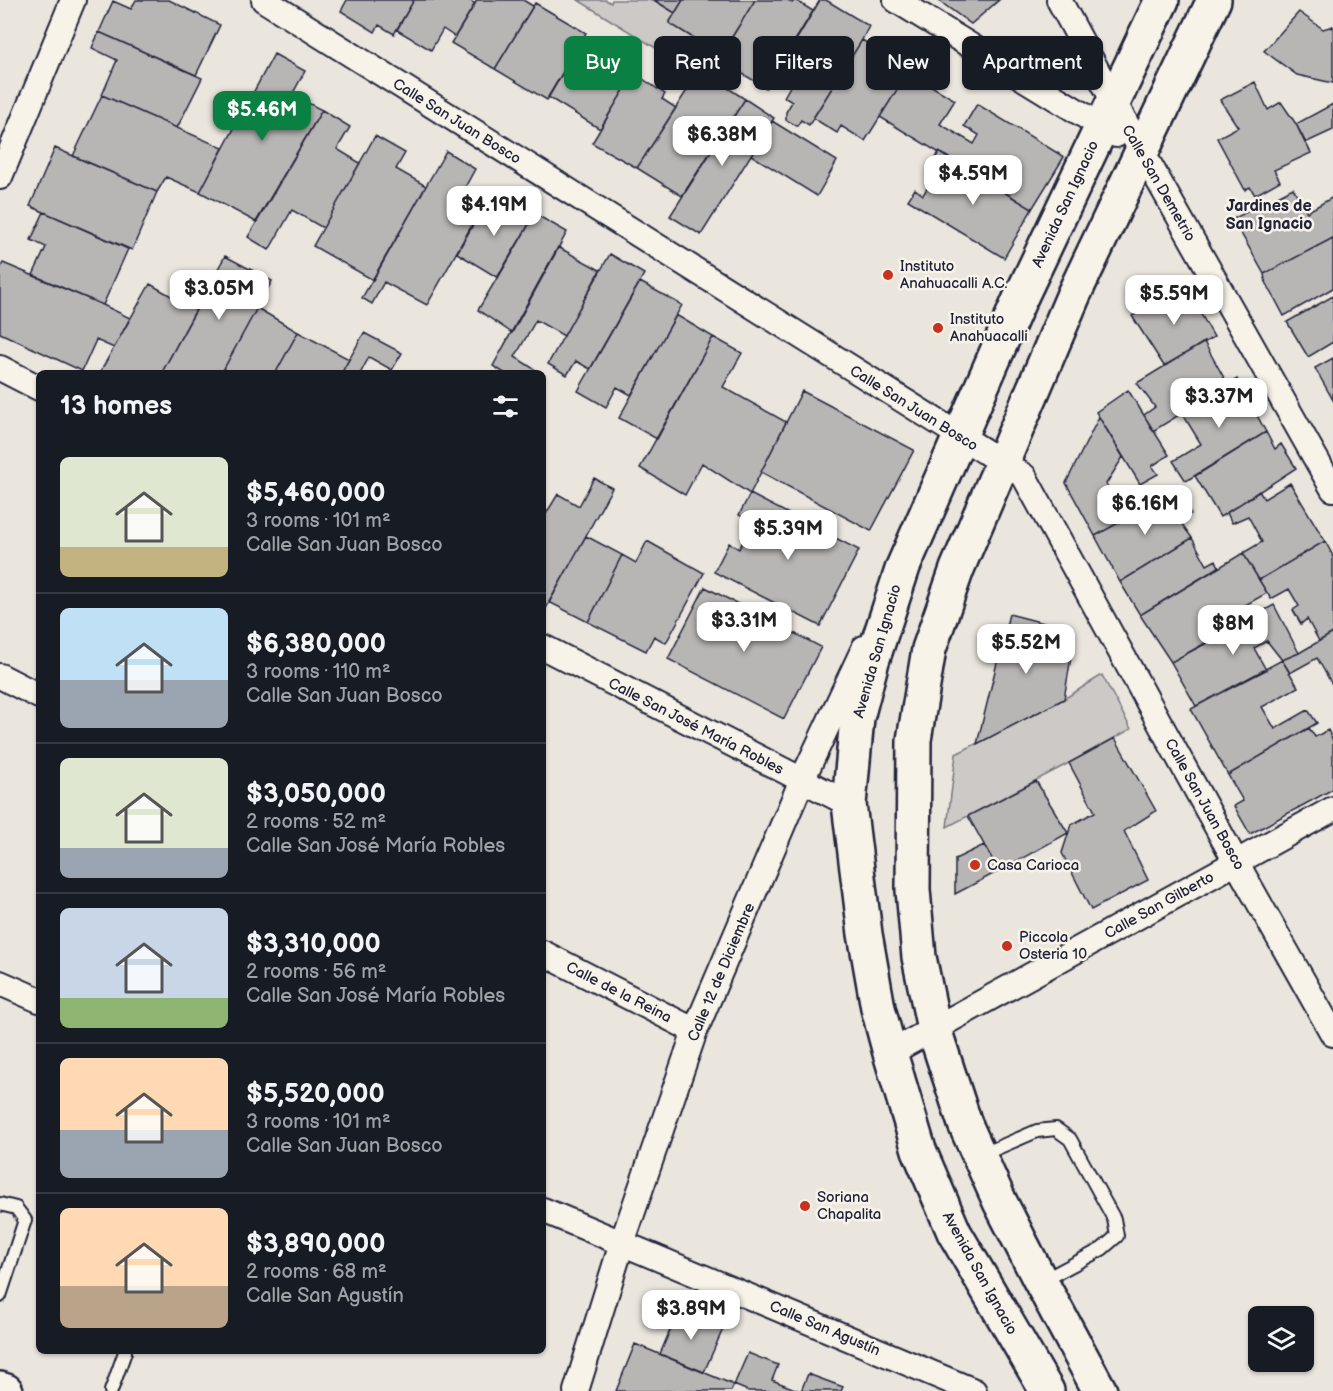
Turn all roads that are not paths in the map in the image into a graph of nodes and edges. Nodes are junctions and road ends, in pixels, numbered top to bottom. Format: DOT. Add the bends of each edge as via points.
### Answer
graph roads {
  1 [pos="73,0"];
  2 [pos="264,0"];
  3 [pos="896,0"];
  4 [pos="1059,0"];
  5 [pos="1162,0"];
  6 [pos="1214,0"];
  7 [pos="1108,114"];
  8 [pos="1141,151"];
  9 [pos="0,177"];
  10 [pos="0,368"];
  11 [pos="36,386"];
  12 [pos="959,436"];
  13 [pos="1002,462"];
  14 [pos="1333,489"];
  15 [pos="903,567"];
  16 [pos="546,649"];
  17 [pos="0,676"];
  18 [pos="36,694"];
  19 [pos="802,780"];
  20 [pos="849,804"];
  21 [pos="1333,809"];
  22 [pos="1236,862"];
  23 [pos="546,955"];
  24 [pos="0,983"];
  25 [pos="36,999"];
  26 [pos="934,1029"];
  27 [pos="695,1031"];
  28 [pos="1333,1034"];
  29 [pos="890,1053"];
  30 [pos="980,1156"];
  31 [pos="0,1204"];
  32 [pos="546,1211"];
  33 [pos="622,1243"];
  34 [pos="1041,1282"];
  35 [pos="0,1296"];
  36 [pos="124,1354"];
  37 [pos="0,1389"];
  38 [pos="6,1391"];
  39 [pos="111,1391"];
  40 [pos="576,1391"];
  41 [pos="974,1391"];
  42 [pos="1047,1391"];
  43 [pos="1100,1391"];
  1 -- 9 [label="street"];
  2 -- 12 [label="street, Calle San Juan Bosco"];
  3 -- 7 [label="street"];
  4 -- 7 [label="street, Calle San Demetrio"];
  5 -- 7 [label="street, Avenida San Ignacio"];
  6 -- 8 [label="street"];
  7 -- 8 [label="street, Calle San Demetrio"];
  7 -- 12 [label="street, Avenida San Ignacio"];
  8 -- 13 [label="street"];
  8 -- 14 [label="street, Calle San Demetrio"];
  10 -- 11 [label="street"];
  12 -- 13 [label="street, Calle San Juan Bosco"];
  12 -- 15 [label="street, Avenida San Ignacio"];
  13 -- 22 [label="street, Calle San Juan Bosco" via="1024,476"];
  13 -- 26 [label="street" via="957,569 929,649 914,740 913,890 919,957"];
  15 -- 19 [label="street, Calle 12 de Diciembre"];
  15 -- 20 [label="street, Avenida San Ignacio" via="856,718"];
  16 -- 19 [label="street, Calle San José María Robles"];
  17 -- 18 [label="street"];
  19 -- 20 [label="street, Calle San José María Robles"];
  19 -- 27 [label="street, Calle 12 de Diciembre"];
  20 -- 29 [label="street, Avenida San Ignacio" via="865,934"];
  21 -- 22 [label="street, Calle San Gilberto"];
  22 -- 26 [label="street, Calle San Gilberto"];
  22 -- 28 [label="street, Calle San Juan Bosco"];
  23 -- 27 [label="street, Calle de la Reina"];
  24 -- 25 [label="street"];
  26 -- 29 [label="street, Calle San Gilberto"];
  26 -- 30 [label="street" via="965,1124"];
  27 -- 33 [label="street, Calle 12 de Diciembre"];
  29 -- 42 [label="street, Avenida San Ignacio" via="919,1150 954,1232"];
  30 -- 34 [label="street"];
  30 -- 34 [label="lane" via="1037,1131 1056,1129 1070,1139 1114,1219 1117,1236 1102,1249"];
  31 -- 35 [label="lane" via="16,1208 25,1220"];
  32 -- 33 [label="street, Calle San Agustín"];
  33 -- 40 [label="street, Calle 12 de Diciembre"];
  33 -- 41 [label="street, Calle San Agustín"];
  34 -- 43 [label="street"];
  36 -- 39 [label="lane"];
  37 -- 38 [label="street"];
}
